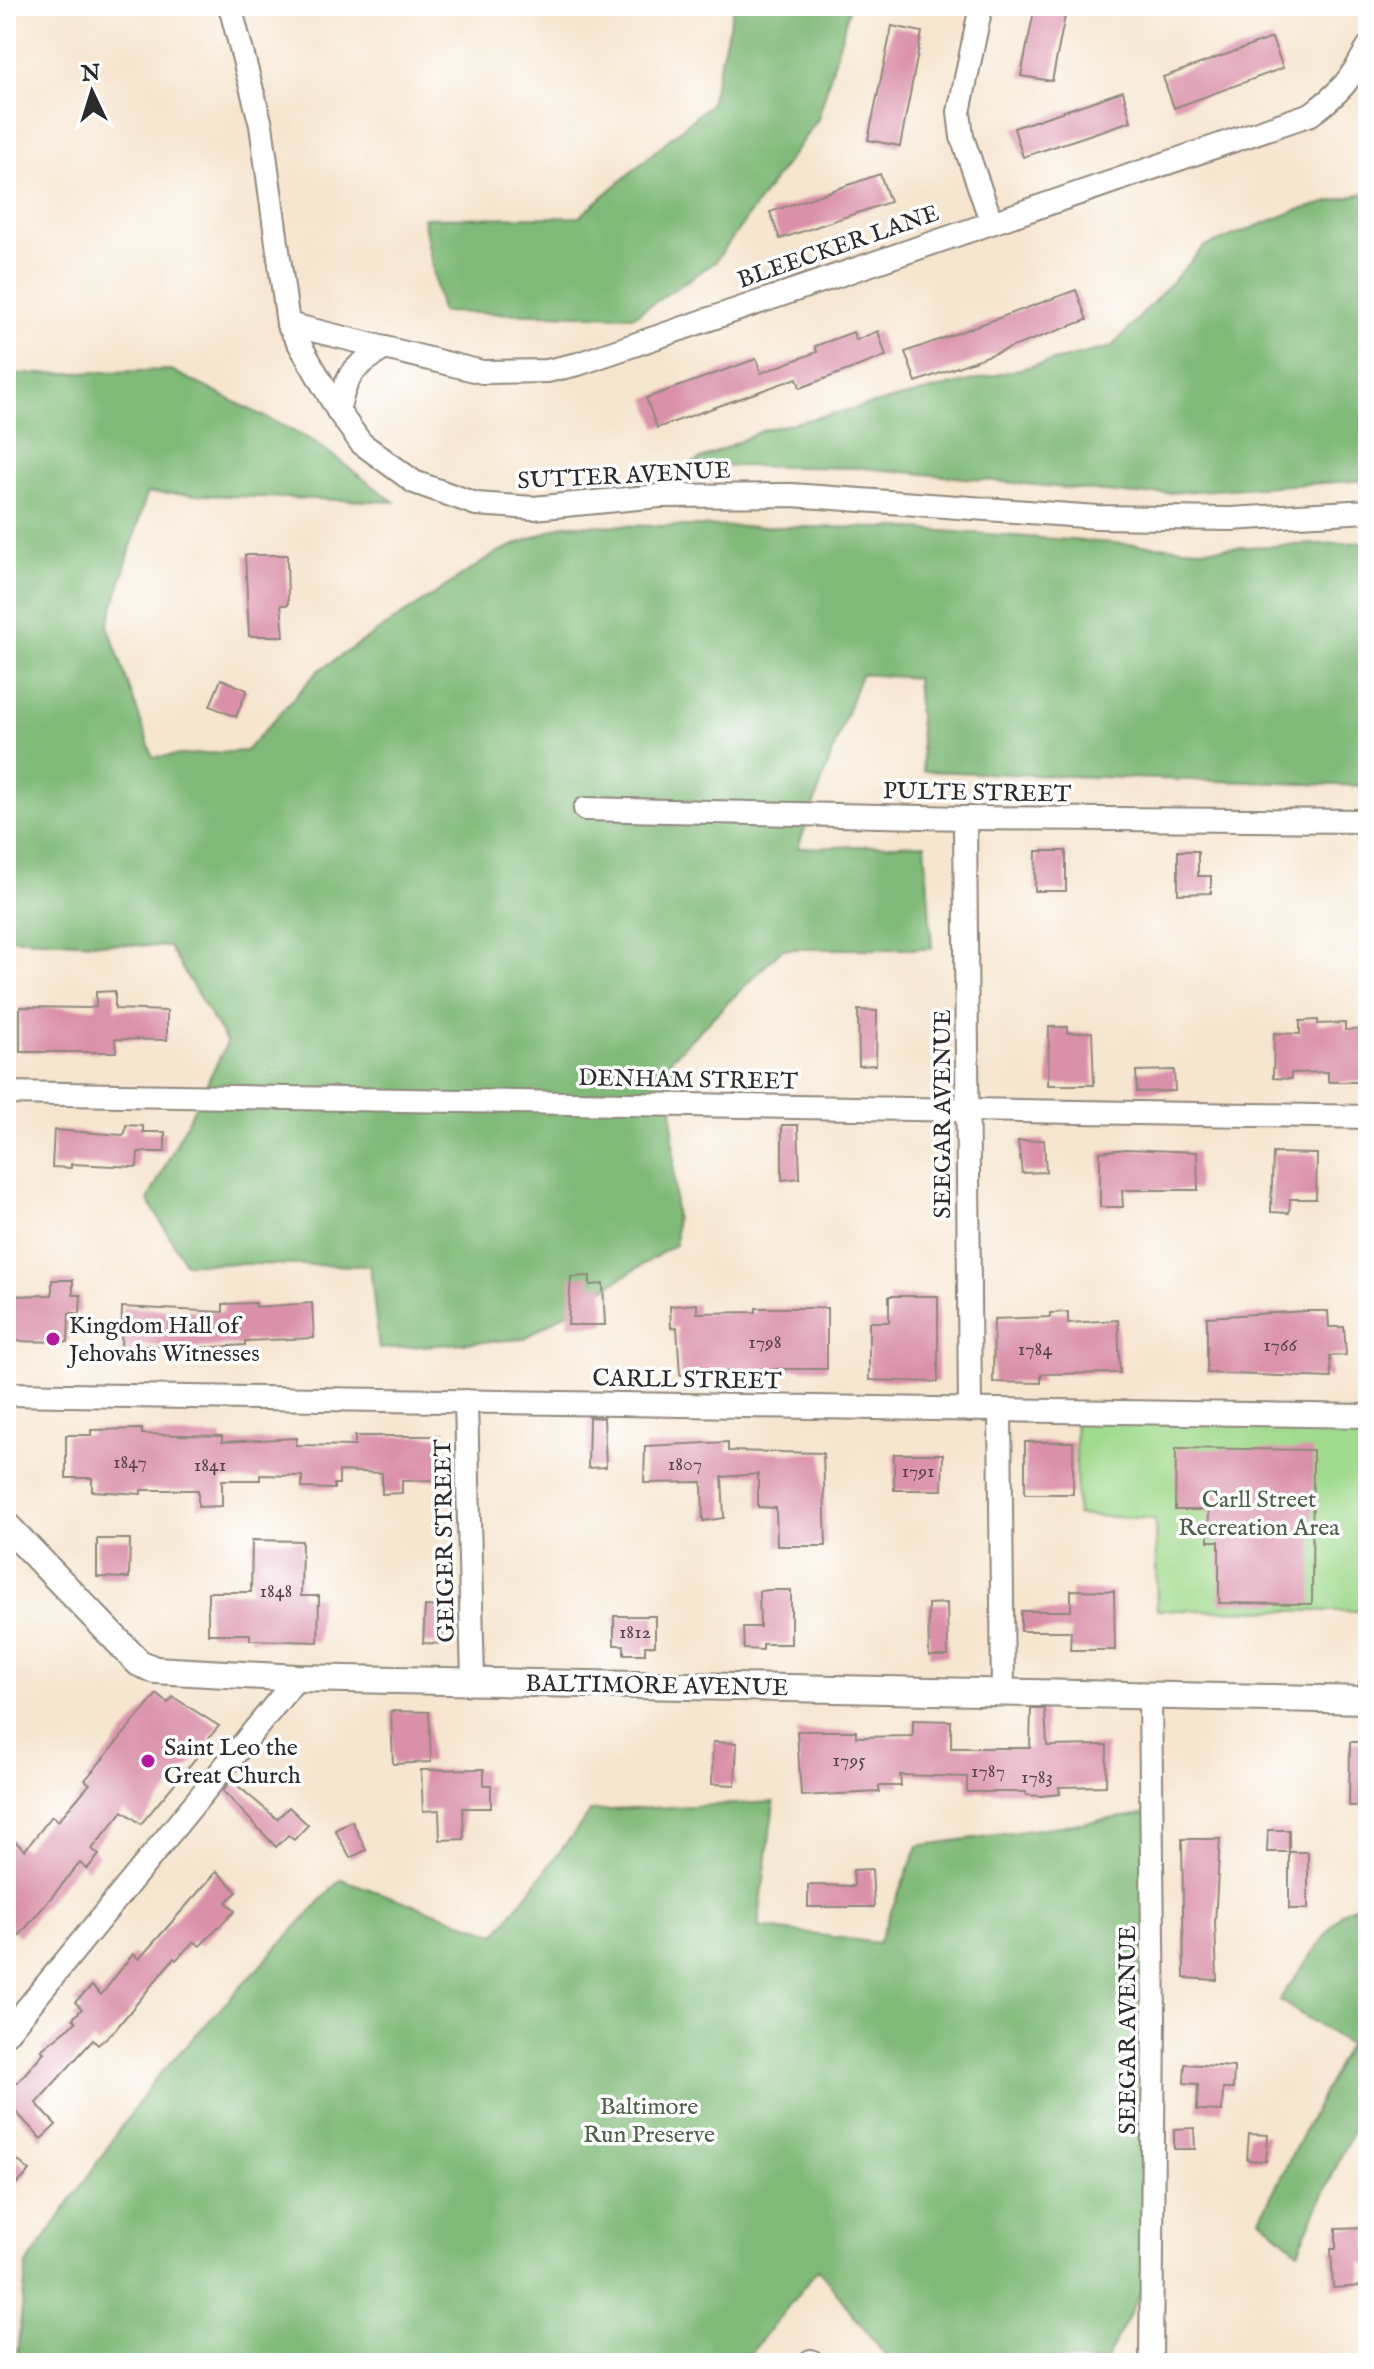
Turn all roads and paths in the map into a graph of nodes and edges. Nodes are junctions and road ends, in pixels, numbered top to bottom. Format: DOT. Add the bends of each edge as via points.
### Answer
graph roads {
  1 [pos="230,6"];
  2 [pos="981,6"];
  3 [pos="1368,47"];
  4 [pos="991,221"];
  5 [pos="288,324"];
  6 [pos="385,348"];
  7 [pos="338,411"];
  8 [pos="1368,511"];
  9 [pos="585,809"];
  10 [pos="965,818"];
  11 [pos="1368,821"];
  12 [pos="6,1093"];
  13 [pos="968,1112"];
  14 [pos="1368,1117"];
  15 [pos="6,1394"];
  16 [pos="466,1401"];
  17 [pos="970,1410"];
  18 [pos="1000,1410"];
  19 [pos="1368,1416"];
  20 [pos="6,1525"];
  21 [pos="297,1678"];
  22 [pos="473,1680"];
  23 [pos="1003,1694"];
  24 [pos="1150,1697"];
  25 [pos="1368,1700"];
  26 [pos="6,2034"];
  27 [pos="1151,2363"];
  1 -- 5 [label="street, SUTTER AVENUE" via="261,125"];
  2 -- 4 [label="street" via="959,112 962,137"];
  3 -- 4 [label="street, BLEECKER LANE" via="1338,95 1311,114"];
  4 -- 6 [label="street, BLEECKER LANE" via="547,371 482,372"];
  5 -- 6 [label="street, BLEECKER LANE"];
  5 -- 7 [label="street, SUTTER AVENUE"];
  6 -- 7 [label="street" via="354,366"];
  7 -- 8 [label="street, SUTTER AVENUE" via="361,443 386,464 414,482 476,504 533,508 659,496 792,495 1097,517 1231,519"];
  9 -- 10 [label="street, PULTE STREET"];
  10 -- 11 [label="street, PULTE STREET"];
  10 -- 13 [label="street, SEEGAR AVENUE"];
  12 -- 13 [label="street, DENHAM STREET"];
  13 -- 14 [label="street, DENHAM STREET"];
  13 -- 17 [label="street, SEEGAR AVENUE"];
  15 -- 16 [label="street, CARLL STREET"];
  16 -- 17 [label="street, CARLL STREET"];
  16 -- 22 [label="street, GEIGER STREET"];
  17 -- 18 [label="street, CARLL STREET"];
  18 -- 19 [label="street, CARLL STREET"];
  18 -- 23 [label="street"];
  20 -- 21 [label="street, BALTIMORE AVENUE" via="139,1663 155,1670"];
  21 -- 22 [label="street, BALTIMORE AVENUE"];
  21 -- 26 [label="street"];
  22 -- 23 [label="street, BALTIMORE AVENUE"];
  23 -- 24 [label="street, BALTIMORE AVENUE"];
  24 -- 25 [label="street, BALTIMORE AVENUE"];
  24 -- 27 [label="street, SEEGAR AVENUE"];
}
